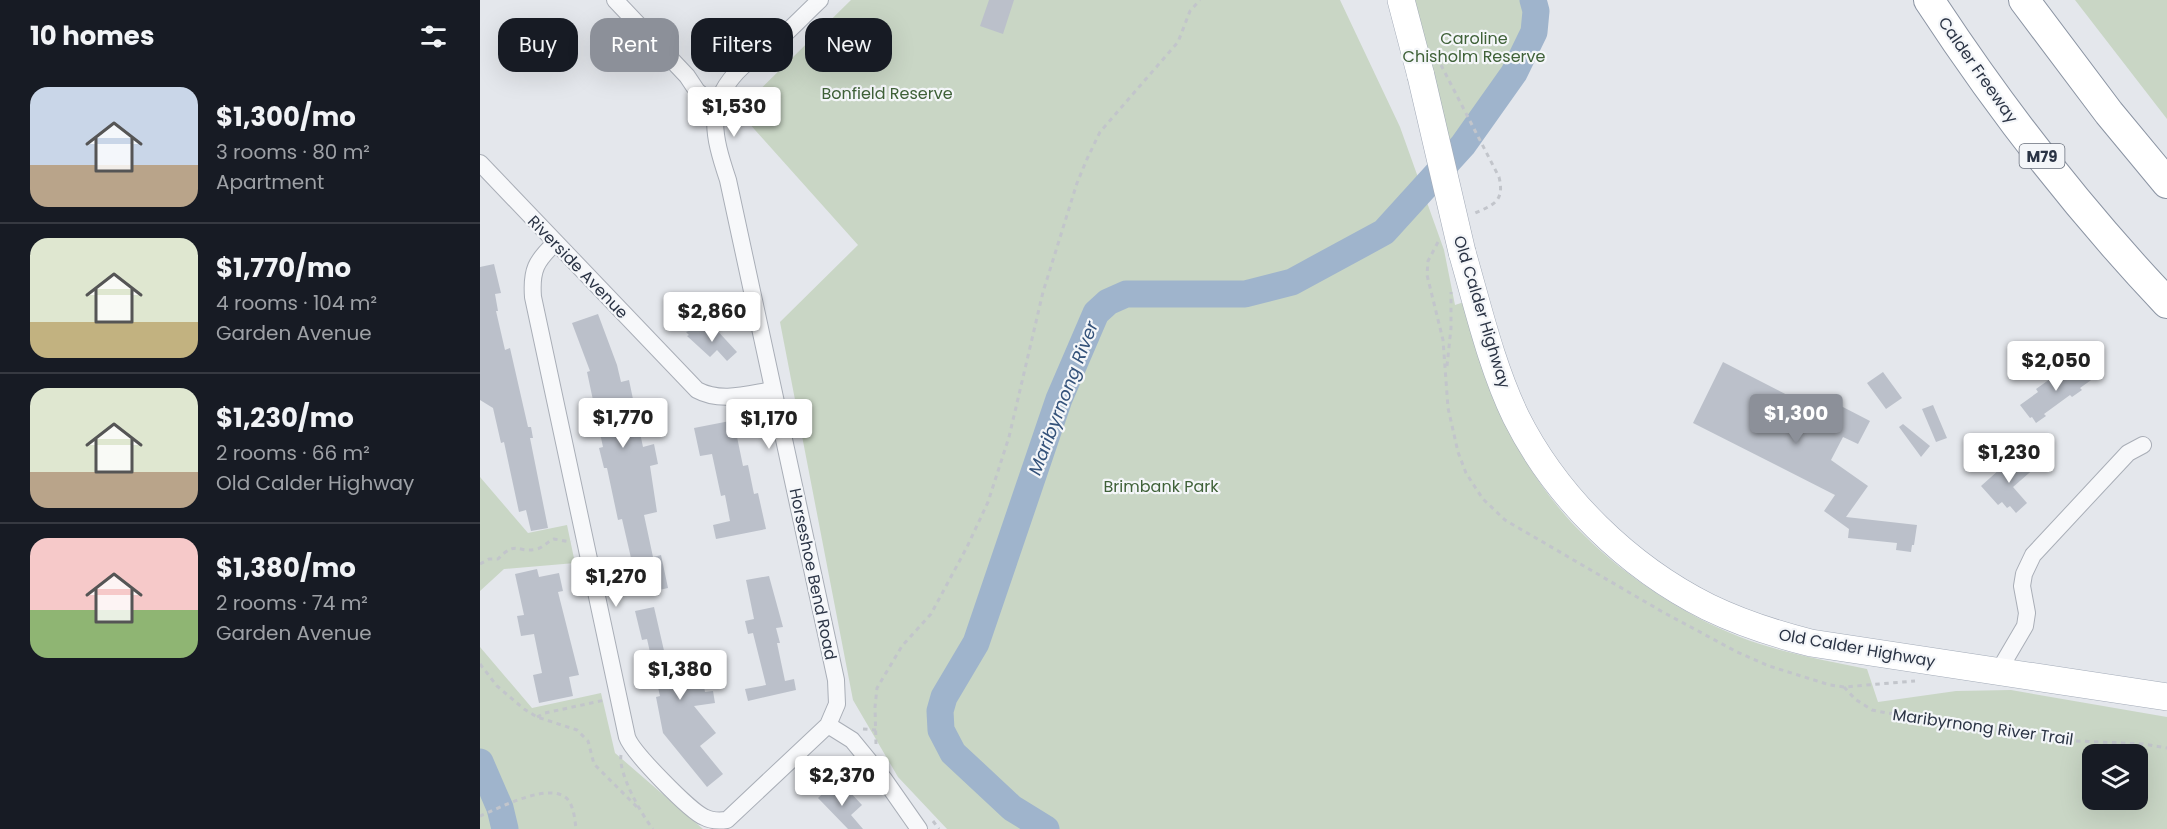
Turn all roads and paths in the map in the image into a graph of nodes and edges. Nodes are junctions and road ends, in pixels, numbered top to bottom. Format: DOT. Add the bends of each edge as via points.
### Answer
graph roads {
  1 [pos="615,0"];
  2 [pos="820,0"];
  3 [pos="1200,0"];
  4 [pos="1401,0"];
  5 [pos="1929,0"];
  6 [pos="2024,0"];
  7 [pos="1451,86"];
  8 [pos="721,101"];
  9 [pos="2017,125"];
  10 [pos="480,163"];
  11 [pos="1499,177"];
  12 [pos="2167,183"];
  13 [pos="555,243"];
  14 [pos="1451,288"];
  15 [pos="2167,303"];
  16 [pos="2167,316"];
  17 [pos="1446,374"];
  18 [pos="773,390"];
  19 [pos="2143,445"];
  20 [pos="574,542"];
  21 [pos="480,564"];
  22 [pos="480,664"];
  23 [pos="1998,672"];
  24 [pos="1844,687"];
  25 [pos="2167,697"];
  26 [pos="607,700"];
  27 [pos="537,717"];
  28 [pos="828,725"];
  29 [pos="628,741"];
  30 [pos="2167,748"];
  31 [pos="879,751"];
  32 [pos="640,810"];
  33 [pos="480,816"];
  34 [pos="923,822"];
  35 [pos="576,829"];
  36 [pos="652,829"];
  37 [pos="939,829"];
  1 -- 8 [label="street" via="687,76"];
  2 -- 8 [label="street"];
  3 -- 31 [label="path" via="1190,11 1178,42 1100,132 1080,175 1043,292 1009,437 988,502 931,614 902,646 877,688"];
  4 -- 23 [label="main road, Old Calder Highway, bridge" via="1462,252 1496,366 1530,442 1563,489 1640,563 1689,597 1728,616 1811,643"];
  5 -- 9 [label="highway, Calder Freeway / M79"];
  6 -- 12 [label="highway"];
  7 -- 11 [label="path"];
  8 -- 18 [label="street, Horseshoe Bend Road" via="716,131 720,156"];
  9 -- 15 [label="highway, Calder Freeway / M79"];
  9 -- 16 [label="highway"];
  10 -- 13 [label="street, Riverside Avenue"];
  13 -- 18 [label="street, Riverside Avenue" via="697,390 723,397"];
  13 -- 29 [label="street" via="537,264 533,297"];
  14 -- 17 [label="path"];
  18 -- 28 [label="street, Horseshoe Bend Road" via="836,680 837,704"];
  19 -- 23 [label="street" via="2128,453 2033,555 2022,586 2025,626"];
  20 -- 21 [label="path" via="554,539 539,548 515,547"];
  22 -- 27 [label="path" via="510,698"];
  23 -- 25 [label="main road, Old Calder Highway"];
  24 -- 30 [label="path, Maribyrnong River Trail" via="1872,710 1887,713 2055,740"];
  26 -- 27 [label="path"];
  27 -- 32 [label="path" via="577,730 588,741 594,764"];
  28 -- 29 [label="street" via="731,818 720,821 703,817 690,807"];
  28 -- 34 [label="street" via="852,740"];
  29 -- 32 [label="path" via="621,749 620,763"];
  32 -- 36 [label="path"];
  33 -- 35 [label="path" via="539,793 550,793 569,801"];
  34 -- 37 [label="path"];
}
